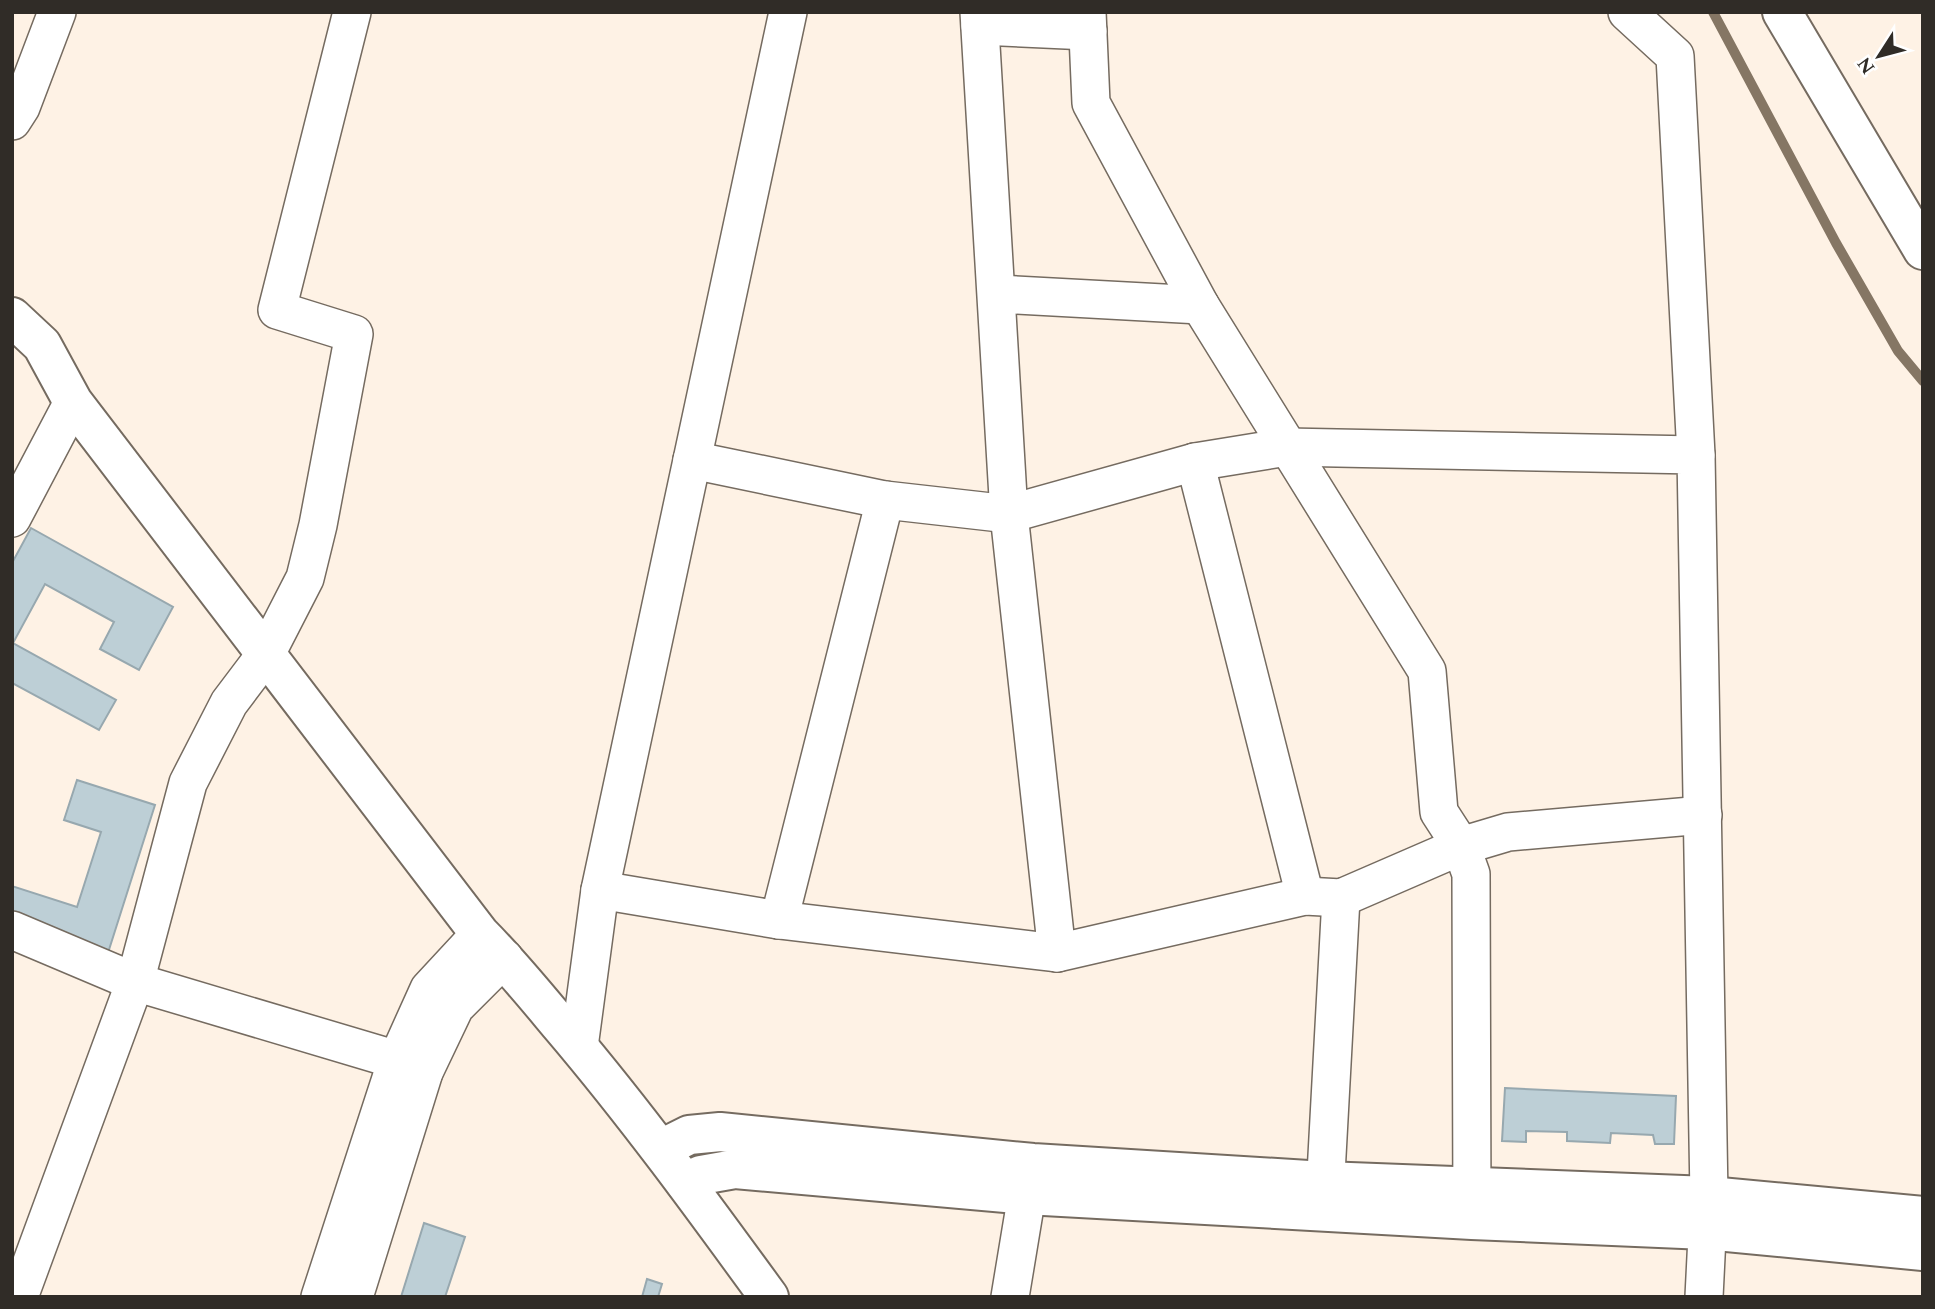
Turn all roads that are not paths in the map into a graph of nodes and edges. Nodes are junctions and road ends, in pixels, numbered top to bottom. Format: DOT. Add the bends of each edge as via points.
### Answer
graph roads {
  1 [pos="57,12"];
  2 [pos="352,12"];
  3 [pos="788,12"];
  4 [pos="1627,12"];
  5 [pos="1782,12"];
  6 [pos="979,19"];
  7 [pos="1088,22"];
  8 [pos="12,121"];
  9 [pos="1923,250"];
  10 [pos="997,294"];
  11 [pos="1200,305"];
  12 [pos="12,317"];
  13 [pos="12,350"];
  14 [pos="73,402"];
  15 [pos="1287,447"];
  16 [pos="1696,455"];
  17 [pos="692,460"];
  18 [pos="1195,462"];
  19 [pos="885,500"];
  20 [pos="1009,514"];
  21 [pos="12,518"];
  22 [pos="266,654"];
  23 [pos="1703,815"];
  24 [pos="1461,846"];
  25 [pos="600,890"];
  26 [pos="1305,896"];
  27 [pos="1341,898"];
  28 [pos="779,920"];
  29 [pos="12,930"];
  30 [pos="492,946"];
  31 [pos="1057,953"];
  32 [pos="135,982"];
  33 [pos="579,1047"];
  34 [pos="411,1066"];
  35 [pos="661,1149"];
  36 [pos="1029,1179"];
  37 [pos="685,1182"];
  38 [pos="1324,1197"];
  39 [pos="1472,1204"];
  40 [pos="1708,1213"];
  41 [pos="1923,1216"];
  42 [pos="1923,1251"];
  43 [pos="23,1255"];
  44 [pos="19,1297"];
  45 [pos="320,1297"];
  46 [pos="354,1297"];
  47 [pos="769,1297"];
  48 [pos="1010,1297"];
  49 [pos="1704,1297"];
  1 -- 8 [label="street"];
  2 -- 22 [label="street" via="277,310 354,334 304,578"];
  3 -- 17 [label="street"];
  4 -- 16 [label="street" via="1675,56"];
  5 -- 9 [label="street"];
  6 -- 7 [label="street"];
  6 -- 10 [label="street"];
  7 -- 11 [label="street" via="1091,103"];
  10 -- 11 [label="street"];
  10 -- 20 [label="street"];
  11 -- 15 [label="street"];
  12 -- 14 [label="street" via="42,345"];
  13 -- 14 [label="street"];
  14 -- 21 [label="street"];
  14 -- 22 [label="street"];
  15 -- 16 [label="street"];
  15 -- 18 [label="street"];
  15 -- 24 [label="street" via="1427,671 1439,812"];
  16 -- 23 [label="street"];
  17 -- 19 [label="street"];
  17 -- 25 [label="street"];
  18 -- 20 [label="street"];
  18 -- 26 [label="street"];
  19 -- 20 [label="street"];
  19 -- 28 [label="street"];
  20 -- 31 [label="street"];
  22 -- 30 [label="street"];
  22 -- 32 [label="street" via="229,703 188,783"];
  23 -- 24 [label="street" via="1508,832"];
  23 -- 40 [label="street"];
  24 -- 27 [label="street"];
  24 -- 39 [label="street" via="1471,874"];
  25 -- 28 [label="street"];
  25 -- 33 [label="street"];
  26 -- 27 [label="street"];
  26 -- 31 [label="street"];
  27 -- 38 [label="street"];
  28 -- 31 [label="street"];
  29 -- 32 [label="street"];
  30 -- 33 [label="street"];
  30 -- 34 [label="street"];
  32 -- 34 [label="street"];
  32 -- 43 [label="street"];
  33 -- 35 [label="street"];
  34 -- 45 [label="street"];
  34 -- 46 [label="street"];
  35 -- 36 [label="street" via="689,1135 720,1132"];
  35 -- 37 [label="street"];
  36 -- 37 [label="street" via="735,1169"];
  36 -- 38 [label="street"];
  36 -- 48 [label="street"];
  37 -- 47 [label="street"];
  38 -- 39 [label="street"];
  39 -- 40 [label="street"];
  40 -- 41 [label="street"];
  40 -- 42 [label="street"];
  40 -- 49 [label="street"];
  43 -- 44 [label="street"];
}
